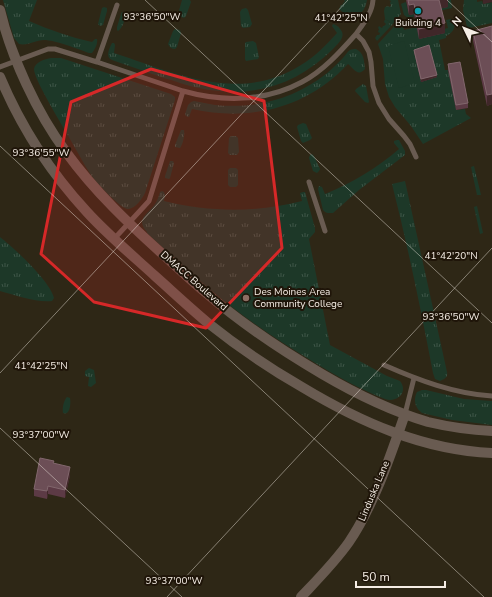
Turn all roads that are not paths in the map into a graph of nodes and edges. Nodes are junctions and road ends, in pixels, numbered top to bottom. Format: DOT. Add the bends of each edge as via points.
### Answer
graph roads {
  1 [pos="373,0"];
  2 [pos="117,5"];
  3 [pos="0,10"];
  4 [pos="356,34"];
  5 [pos="16,61"];
  6 [pos="98,62"];
  7 [pos="0,67"];
  8 [pos="0,77"];
  9 [pos="183,91"];
  10 [pos="416,157"];
  11 [pos="309,182"];
  12 [pos="129,223"];
  13 [pos="325,231"];
  14 [pos="114,239"];
  15 [pos="384,365"];
  16 [pos="414,378"];
  17 [pos="492,396"];
  18 [pos="404,414"];
  19 [pos="492,432"];
  20 [pos="398,434"];
  21 [pos="492,453"];
  22 [pos="301,597"];
  1 -- 4 [label="lane" via="372,10"];
  2 -- 6 [label="lane"];
  3 -- 5 [label="street, DMACC Boulevard"];
  4 -- 9 [label="lane" via="316,73 277,92 251,98 226,98"];
  4 -- 10 [label="lane" via="369,52 374,86 380,105 404,136"];
  5 -- 6 [label="lane" via="48,49 55,49"];
  5 -- 7 [label="lane"];
  5 -- 12 [label="street, DMACC Boulevard" via="31,94 64,150 93,186"];
  6 -- 9 [label="lane"];
  8 -- 14 [label="street" via="20,119 47,162 76,199"];
  9 -- 12 [label="lane" via="148,201"];
  11 -- 13 [label="lane"];
  12 -- 14 [label="lane"];
  12 -- 18 [label="street, DMACC Boulevard" via="204,292 265,338 331,380"];
  14 -- 20 [label="street" via="210,325 252,356 327,402"];
  15 -- 16 [label="lane"];
  16 -- 17 [label="lane" via="462,392"];
  16 -- 18 [label="lane"];
  18 -- 19 [label="street, DMACC Boulevard" via="428,422"];
  18 -- 20 [label="street, Linduska Lane"];
  20 -- 21 [label="street" via="448,448"];
  20 -- 22 [label="street, Linduska Lane" via="376,492 358,529"];
}
